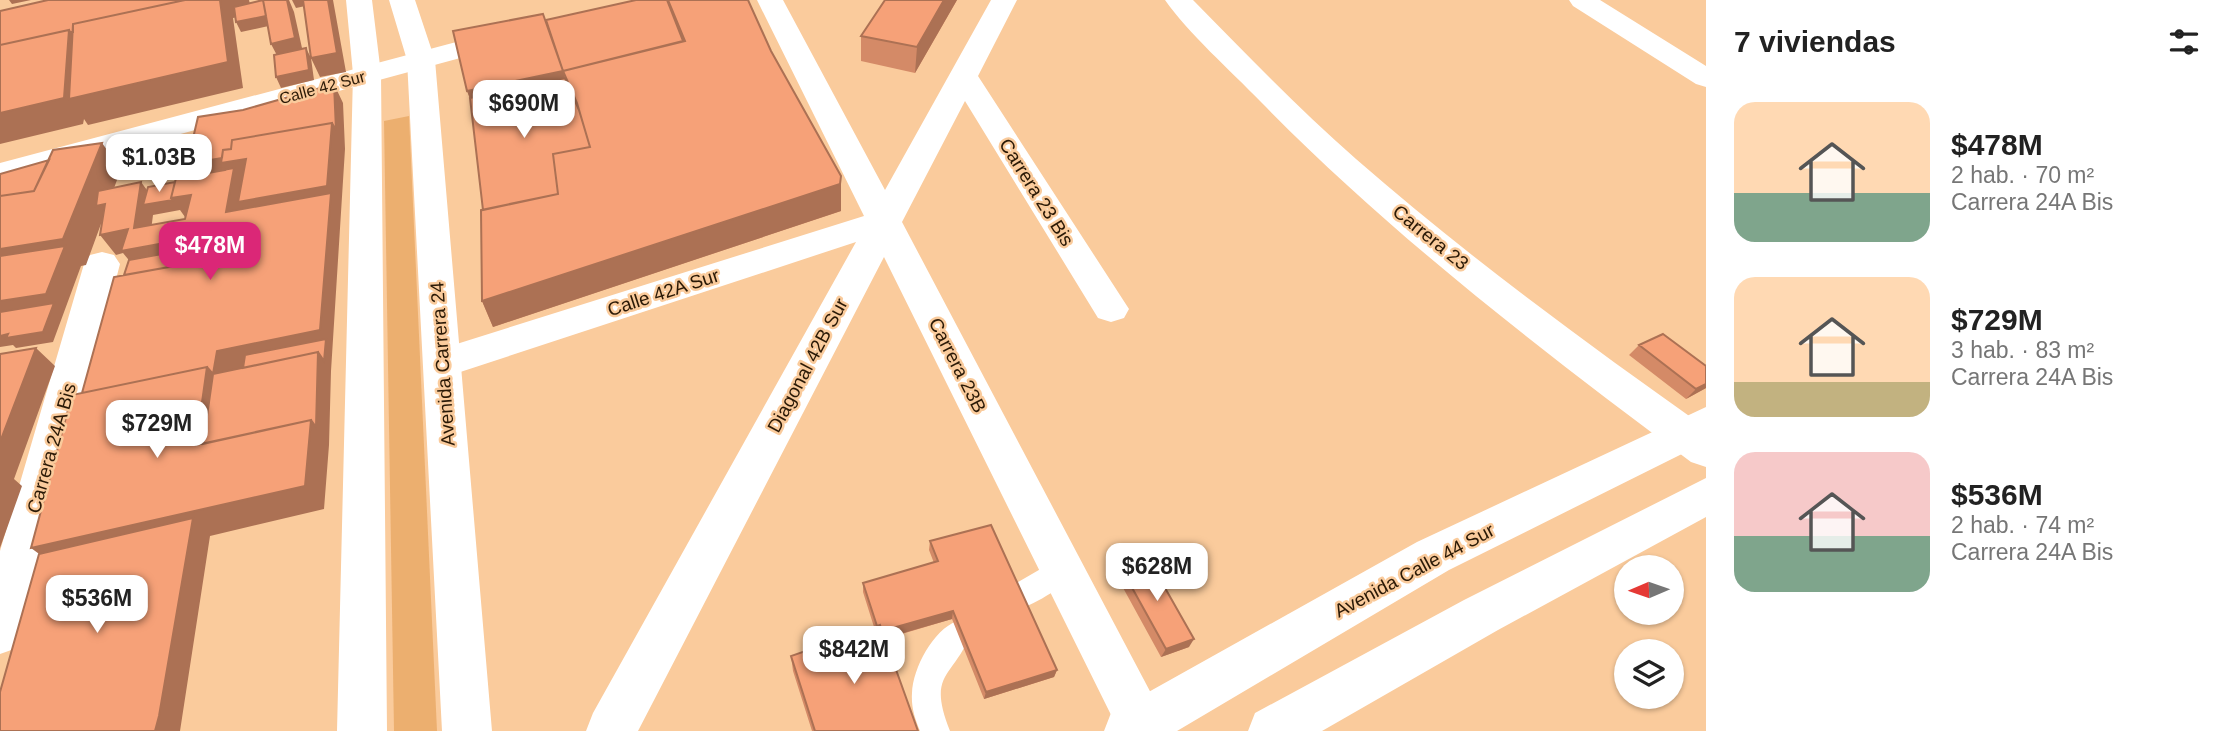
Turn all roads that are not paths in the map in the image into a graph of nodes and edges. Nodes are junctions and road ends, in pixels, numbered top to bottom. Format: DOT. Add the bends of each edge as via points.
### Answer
graph roads {
  1 [pos="359,0"];
  2 [pos="402,0"];
  3 [pos="770,0"];
  4 [pos="1003,0"];
  5 [pos="1178,0"];
  6 [pos="1582,0"];
  7 [pos="537,29"];
  8 [pos="421,60"];
  9 [pos="367,74"];
  10 [pos="963,75"];
  11 [pos="1706,78"];
  12 [pos="0,173"];
  13 [pos="884,222"];
  14 [pos="102,264"];
  15 [pos="1111,309"];
  16 [pos="442,363"];
  17 [pos="1699,435"];
  18 [pos="1706,496"];
  19 [pos="1063,568"];
  20 [pos="1018,597"];
  21 [pos="0,632"];
  22 [pos="957,634"];
  23 [pos="1139,729"];
  24 [pos="362,731"];
  25 [pos="467,731"];
  26 [pos="611,731"];
  27 [pos="934,731"];
  28 [pos="1273,731"];
  1 -- 9 [label="street"];
  2 -- 8 [label="street, Avenida Carrera 24"];
  3 -- 13 [label="street, Carrera 23B"];
  4 -- 10 [label="street, Diagonal 42B Sur"];
  5 -- 17 [label="street, Carrera 23" via="1347,167 1465,265"];
  6 -- 11 [label="street"];
  7 -- 8 [label="street, Calle 42 Sur"];
  8 -- 9 [label="street, Calle 42 Sur"];
  8 -- 16 [label="street, Avenida Carrera 24"];
  9 -- 12 [label="street, Calle 42 Sur"];
  9 -- 24 [label="street"];
  10 -- 13 [label="street, Diagonal 42B Sur"];
  10 -- 15 [label="street, Carrera 23 Bis"];
  13 -- 16 [label="street, Calle 42A Sur"];
  13 -- 19 [label="street, Carrera 23B"];
  13 -- 26 [label="street, Diagonal 42B Sur"];
  14 -- 21 [label="street, Carrera 24A Bis"];
  16 -- 25 [label="street, Avenida Carrera 24"];
  17 -- 23 [label="street, Avenida Calle 44 Sur" via="1433,556"];
  18 -- 28 [label="street"];
  19 -- 20 [label="lane"];
  19 -- 23 [label="street, Carrera 23B"];
  22 -- 27 [label="lane" via="937,658 926,684 926,712"];
}
